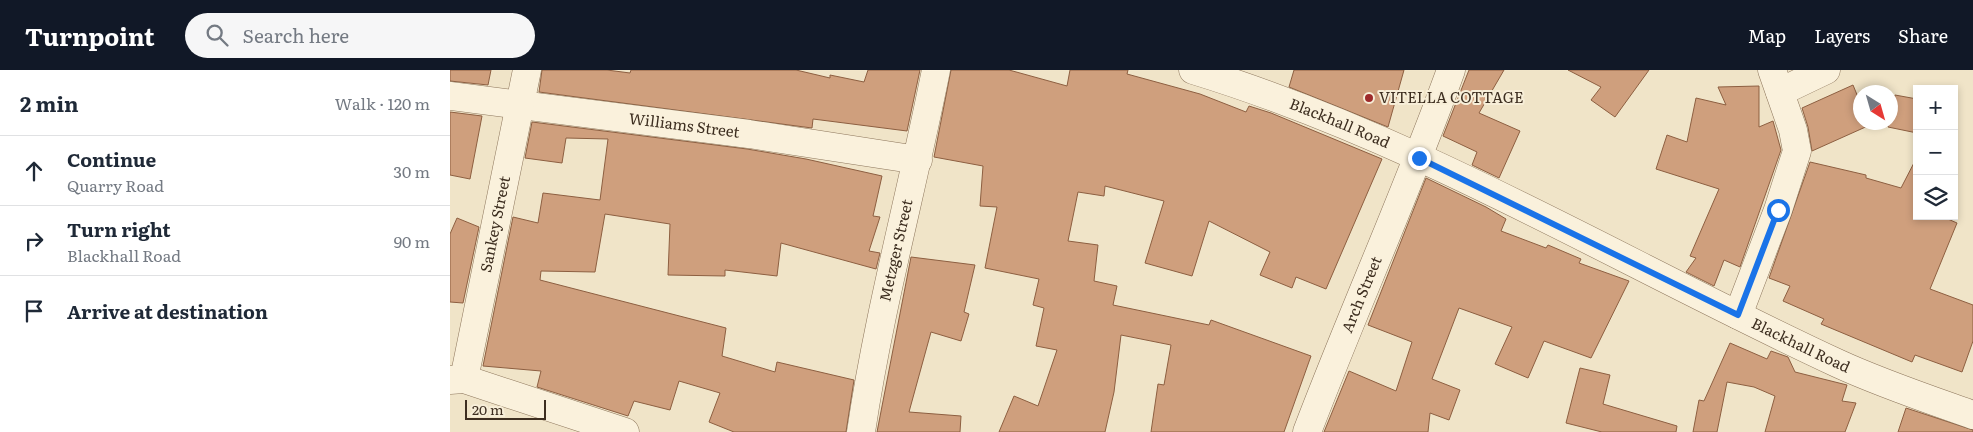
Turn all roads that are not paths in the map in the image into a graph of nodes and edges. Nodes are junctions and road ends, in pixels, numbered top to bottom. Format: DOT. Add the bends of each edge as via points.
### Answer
graph roads {
  1 [pos="527,70"];
  2 [pos="936,70"];
  3 [pos="1193,70"];
  4 [pos="1452,70"];
  5 [pos="1826,70"];
  6 [pos="1776,81"];
  7 [pos="450,96"];
  8 [pos="519,104"];
  9 [pos="1419,158"];
  10 [pos="918,160"];
  11 [pos="1738,315"];
  12 [pos="457,380"];
  13 [pos="1973,415"];
  14 [pos="625,432"];
  15 [pos="861,432"];
  16 [pos="1307,432"];
  1 -- 8 [label="street, Sankey Street"];
  2 -- 10 [label="street, Metzger Street"];
  3 -- 9 [label="street, Blackhall Road" via="1306,109"];
  4 -- 9 [label="street, Arch Street"];
  5 -- 6 [label="street"];
  6 -- 11 [label="street" via="1797,152"];
  7 -- 8 [label="street, Williams Street"];
  8 -- 10 [label="street, Williams Street"];
  8 -- 12 [label="street, Sankey Street"];
  9 -- 11 [label="street, Blackhall Road"];
  9 -- 16 [label="street, Arch Street"];
  10 -- 15 [label="street, Metzger Street" via="884,306"];
  11 -- 13 [label="street, Blackhall Road" via="1838,364"];
  12 -- 14 [label="street"];
}
